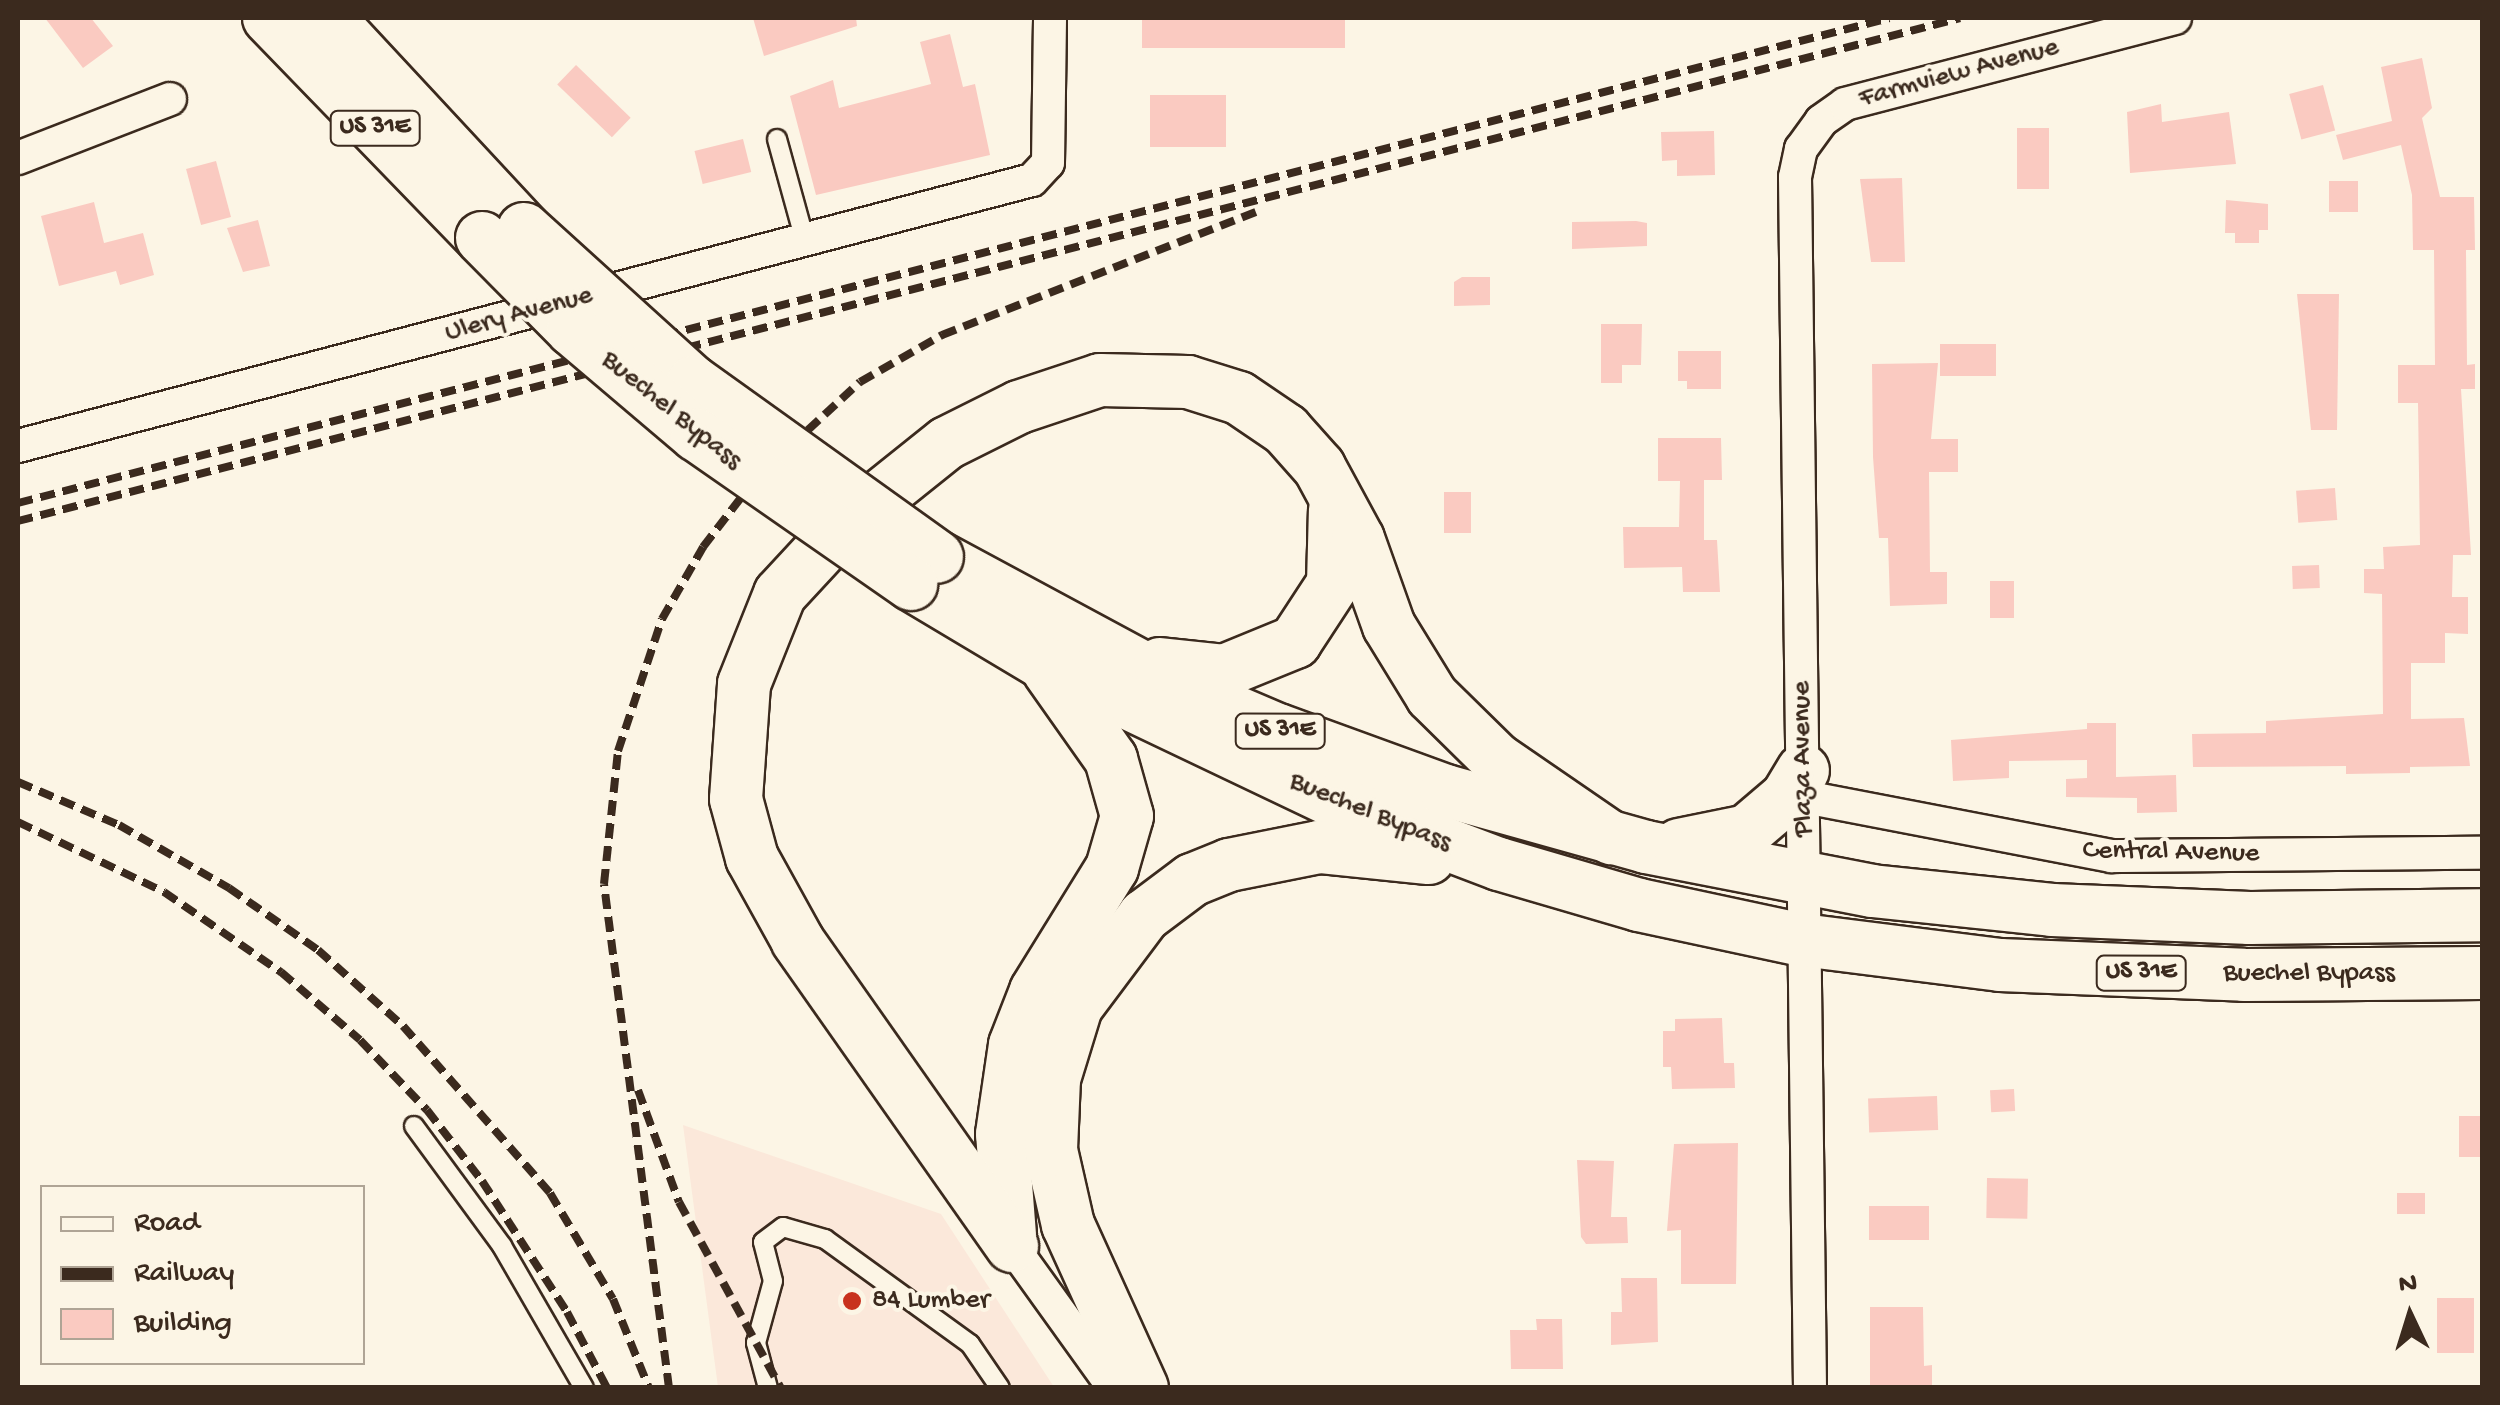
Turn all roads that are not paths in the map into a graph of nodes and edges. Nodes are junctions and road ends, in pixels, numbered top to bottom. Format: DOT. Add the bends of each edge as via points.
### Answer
graph roads {
  1 [pos="269,18"];
  2 [pos="328,18"];
  3 [pos="1050,18"];
  4 [pos="2176,18"];
  5 [pos="170,99"];
  6 [pos="1810,134"];
  7 [pos="777,139"];
  8 [pos="18,158"];
  9 [pos="503,234"];
  10 [pos="804,241"];
  11 [pos="18,446"];
  12 [pos="1335,504"];
  13 [pos="924,570"];
  14 [pos="1089,641"];
  15 [pos="1042,662"];
  16 [pos="1804,784"];
  17 [pos="1629,842"];
  18 [pos="2482,853"];
  19 [pos="1499,864"];
  20 [pos="1803,878"];
  21 [pos="2482,916"];
  22 [pos="1802,940"];
  23 [pos="2482,972"];
  24 [pos="414,1126"];
  25 [pos="1012,1246"];
  26 [pos="584,1388"];
  27 [pos="768,1388"];
  28 [pos="1000,1388"];
  29 [pos="1114,1388"];
  30 [pos="1142,1388"];
  31 [pos="1810,1388"];
  1 -- 9 [label="main road, Buechel Bypass / US 31E"];
  2 -- 9 [label="main road, Buechel Bypass / US 31E"];
  3 -- 10 [label="street, Ulery Avenue" via="1048,164 1021,183"];
  4 -- 6 [label="street, Farmview Avenue" via="1846,104"];
  5 -- 8 [label="street"];
  6 -- 16 [label="street, Plaza Avenue" via="1795,177"];
  7 -- 10 [label="lane"];
  9 -- 13 [label="main road, Buechel Bypass / US 31E, bridge"];
  10 -- 11 [label="street, Ulery Avenue"];
  12 -- 14 [label="main road" via="1333,584 1306,632 1282,652 1202,671"];
  12 -- 17 [label="main road" via="1358,539 1389,626 1432,696 1496,759"];
  12 -- 25 [label="main road" via="1304,446 1239,398 1188,382 1100,380 984,422 915,466 801,568 761,632 744,684 735,762 736,799 752,858 798,940"];
  13 -- 14 [label="main road, Buechel Bypass / US 31E"];
  13 -- 15 [label="main road, Buechel Bypass / US 31E"];
  14 -- 17 [label="main road, Buechel Bypass / US 31E" via="1186,690 1369,765"];
  15 -- 19 [label="main road, Buechel Bypass / US 31E" via="1318,794"];
  15 -- 25 [label="main road" via="1111,759 1127,816 1112,868 1036,991 1015,1045 1002,1134"];
  16 -- 17 [label="main road" via="1747,831 1707,844"];
  16 -- 18 [label="street, Central Avenue" via="2111,856"];
  16 -- 20 [label="street, Plaza Avenue"];
  17 -- 20 [label="main road, Buechel Bypass / US 31E"];
  19 -- 22 [label="main road, Buechel Bypass / US 31E" via="1639,905"];
  19 -- 30 [label="main road" via="1345,848 1255,856 1164,899 1097,972 1063,1037 1051,1150 1068,1225"];
  20 -- 21 [label="main road, Buechel Bypass / US 31E" via="1955,902 2152,916"];
  20 -- 22 [label="street, Plaza Avenue"];
  22 -- 23 [label="main road, Buechel Bypass / US 31E" via="2056,969"];
  22 -- 31 [label="street, Plaza Avenue"];
  24 -- 26 [label="lane" via="502,1246"];
  25 -- 29 [label="street"];
  27 -- 28 [label="lane" via="756,1343 773,1281 764,1242 783,1227 826,1239 970,1344"];
}
